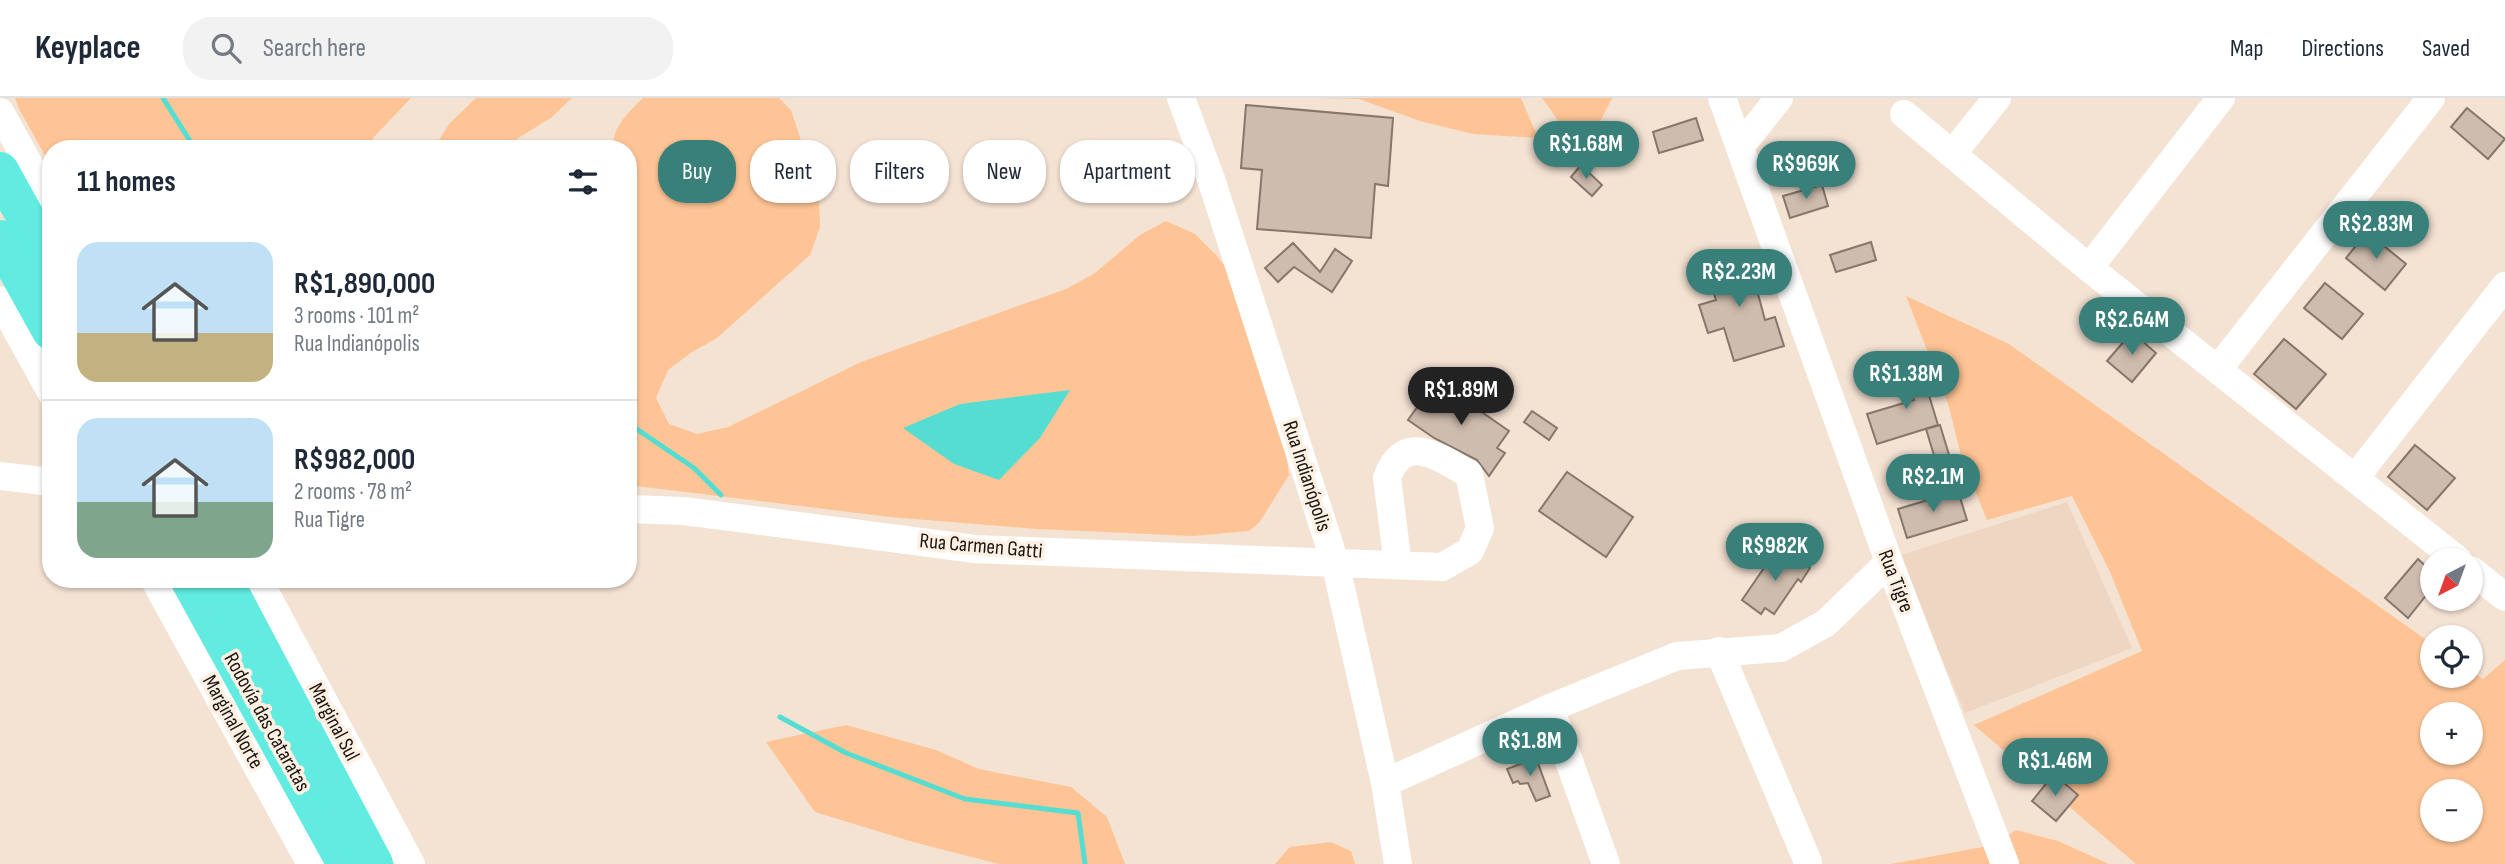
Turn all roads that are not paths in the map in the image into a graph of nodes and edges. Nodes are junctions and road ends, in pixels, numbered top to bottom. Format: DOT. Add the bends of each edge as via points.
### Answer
graph roads {
  1 [pos="1181,98"];
  2 [pos="1722,98"];
  3 [pos="1779,98"];
  4 [pos="1997,98"];
  5 [pos="2221,98"];
  6 [pos="2431,98"];
  7 [pos="0,112"];
  8 [pos="1904,114"];
  9 [pos="1740,147"];
  10 [pos="1953,153"];
  11 [pos="0,171"];
  12 [pos="42,188"];
  13 [pos="0,239"];
  14 [pos="42,247"];
  15 [pos="2089,268"];
  16 [pos="2505,286"];
  17 [pos="0,300"];
  18 [pos="42,315"];
  19 [pos="2218,369"];
  20 [pos="42,376"];
  21 [pos="0,477"];
  22 [pos="2355,478"];
  23 [pos="42,481"];
  24 [pos="637,509"];
  25 [pos="2443,548"];
  26 [pos="1335,562"];
  27 [pos="1889,562"];
  28 [pos="1398,565"];
  29 [pos="2483,580"];
  30 [pos="159,588"];
  31 [pos="193,588"];
  32 [pos="228,588"];
  33 [pos="263,588"];
  34 [pos="2505,597"];
  35 [pos="1719,651"];
  36 [pos="1550,708"];
  37 [pos="1385,783"];
  38 [pos="1808,862"];
  39 [pos="312,864"];
  40 [pos="346,864"];
  41 [pos="374,864"];
  42 [pos="411,864"];
  43 [pos="1398,864"];
  44 [pos="1606,864"];
  45 [pos="2005,864"];
  1 -- 26 [label="street, Rua Indianópolis"];
  2 -- 9 [label="street, Rua Tigre"];
  3 -- 9 [label="street"];
  4 -- 10 [label="street"];
  5 -- 15 [label="street"];
  6 -- 19 [label="street"];
  7 -- 12 [label="street"];
  8 -- 10 [label="street"];
  9 -- 27 [label="street, Rua Tigre"];
  10 -- 15 [label="street"];
  11 -- 14 [label="highway"];
  13 -- 18 [label="highway"];
  15 -- 19 [label="street"];
  16 -- 22 [label="street"];
  17 -- 20 [label="street"];
  19 -- 22 [label="street"];
  21 -- 23 [label="street"];
  22 -- 25 [label="street"];
  24 -- 26 [label="street, Rua Carmen Gatti" via="684,511 975,549"];
  26 -- 28 [label="street, Rua Carmen Gatti"];
  26 -- 37 [label="street, Rua Indianópolis"];
  27 -- 35 [label="street" via="1826,624 1781,648"];
  27 -- 45 [label="street, Rua Tigre"];
  29 -- 34 [label="street"];
  30 -- 39 [label="street, Marginal Norte"];
  31 -- 40 [label="highway, Rodovía das Cataratas"];
  32 -- 41 [label="highway, Rodovía das Cataratas"];
  33 -- 42 [label="street, Marginal Sul"];
  35 -- 36 [label="street" via="1677,656"];
  35 -- 38 [label="street"];
  36 -- 37 [label="street"];
  36 -- 44 [label="street"];
  37 -- 43 [label="street, Rua Indianópolis"];
}
